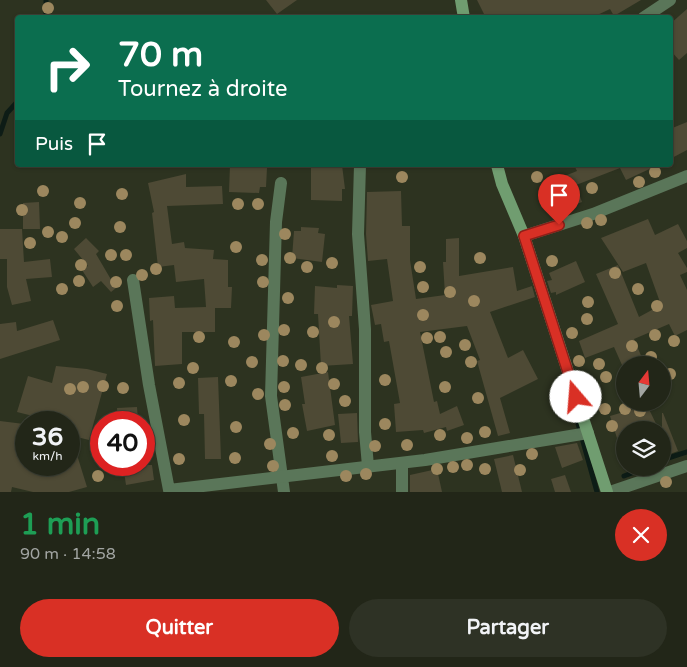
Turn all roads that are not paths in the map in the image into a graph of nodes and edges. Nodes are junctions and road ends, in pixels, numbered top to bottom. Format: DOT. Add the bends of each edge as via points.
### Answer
graph roads {
  1 [pos="461,0"];
  2 [pos="670,0"];
  3 [pos="464,15"];
  4 [pos="648,15"];
  5 [pos="360,167"];
  6 [pos="498,167"];
  7 [pos="687,176"];
  8 [pos="280,183"];
  9 [pos="524,236"];
  10 [pos="133,280"];
  11 [pos="588,433"];
  12 [pos="402,463"];
  13 [pos="368,466"];
  14 [pos="687,466"];
  15 [pos="281,478"];
  16 [pos="169,491"];
  17 [pos="284,492"];
  18 [pos="402,492"];
  19 [pos="609,492"];
  1 -- 3 [label="street"];
  2 -- 4 [label="street"];
  5 -- 13 [label="street" via="358,234 365,329 364,432"];
  6 -- 9 [label="street"];
  7 -- 9 [label="street" via="593,214"];
  8 -- 15 [label="street" via="270,360"];
  9 -- 11 [label="street"];
  10 -- 16 [label="street" via="148,385"];
  11 -- 12 [label="street"];
  11 -- 19 [label="street"];
  12 -- 13 [label="street"];
  12 -- 18 [label="street"];
  13 -- 15 [label="street"];
  14 -- 19 [label="street"];
  15 -- 16 [label="street"];
  15 -- 17 [label="street"];
}
